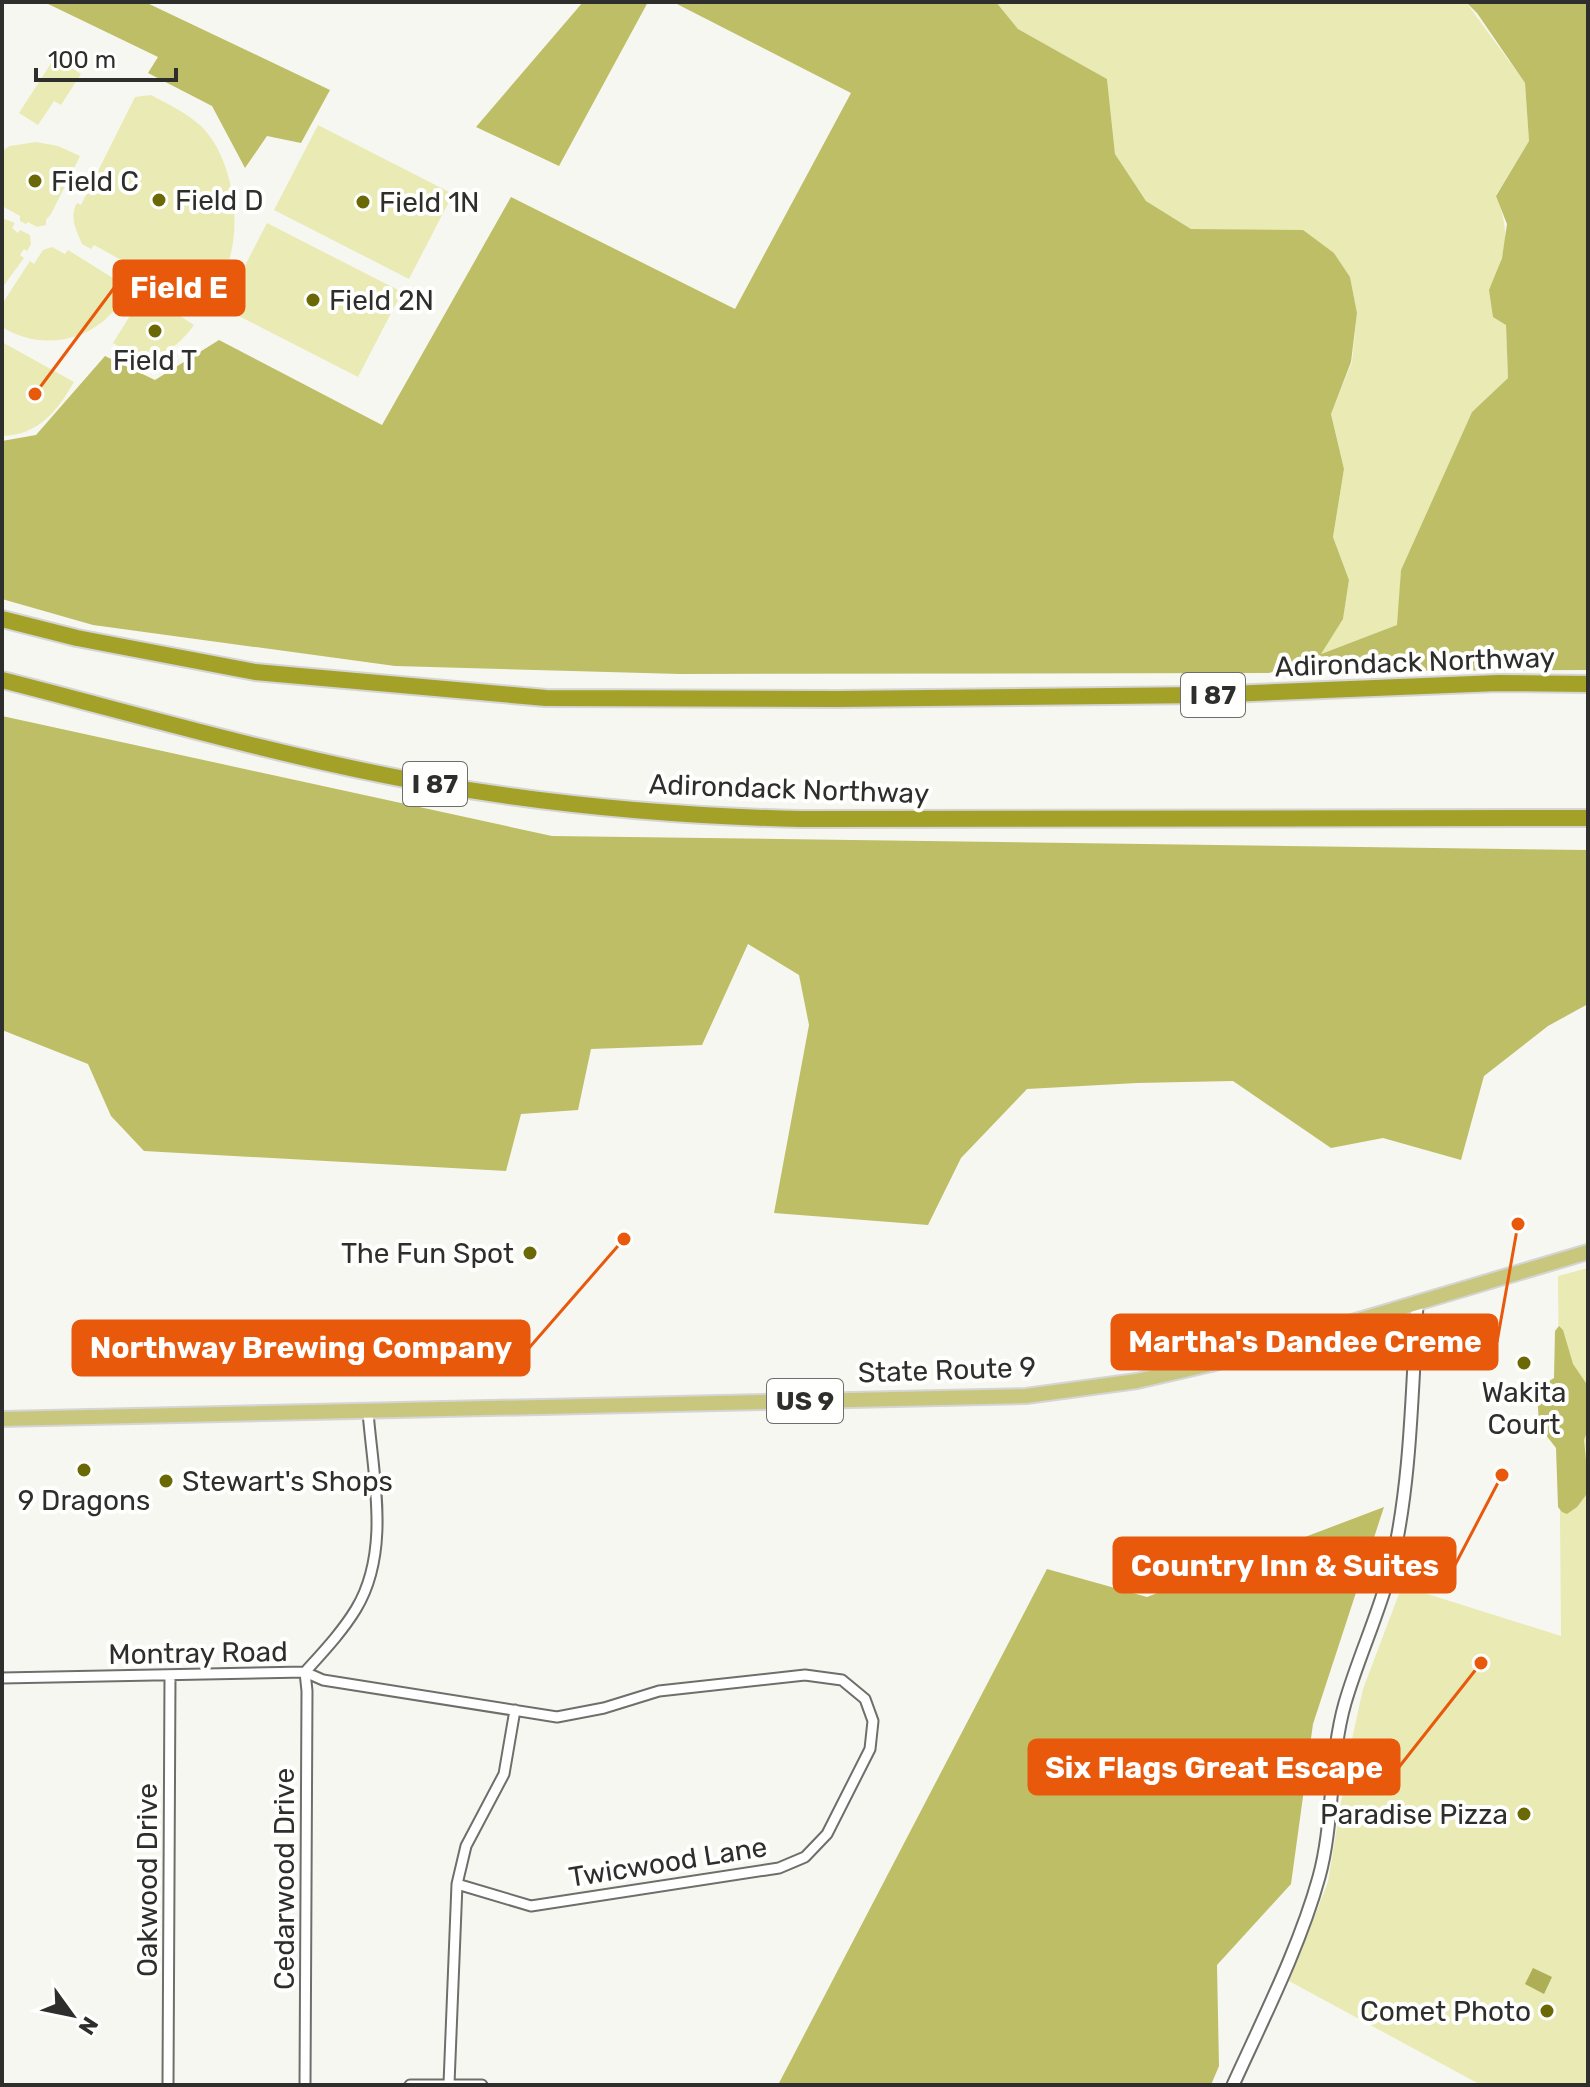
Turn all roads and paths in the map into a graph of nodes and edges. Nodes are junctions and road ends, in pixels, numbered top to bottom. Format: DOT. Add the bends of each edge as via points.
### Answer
graph roads {
  1 [pos="2,619"];
  2 [pos="2,680"];
  3 [pos="1588,684"];
  4 [pos="1588,818"];
  5 [pos="1588,1252"];
  6 [pos="1417,1305"];
  7 [pos="368,1412"];
  8 [pos="2,1419"];
  9 [pos="305,1672"];
  10 [pos="170,1676"];
  11 [pos="2,1678"];
  12 [pos="515,1710"];
  13 [pos="457,1884"];
  14 [pos="449,2084"];
  15 [pos="168,2085"];
  16 [pos="305,2085"];
  17 [pos="410,2085"];
  18 [pos="482,2085"];
  19 [pos="1233,2085"];
  1 -- 3 [label="highway, Adirondack Northway / I 87" via="255,672 546,698 1204,695"];
  2 -- 4 [label="highway, Adirondack Northway / I 87" via="412,780 687,815"];
  5 -- 6 [label="main road, State Route 9 / US 9"];
  6 -- 7 [label="main road, State Route 9 / US 9" via="1211,1364 1137,1381 1026,1396"];
  6 -- 19 [label="street" via="1401,1516 1391,1569 1338,1733 1320,1875"];
  7 -- 8 [label="main road, State Route 9 / US 9"];
  7 -- 9 [label="street, Montray Road" via="378,1528 371,1573 357,1607"];
  9 -- 10 [label="street, Montray Road"];
  9 -- 12 [label="street, Twicwood Lane" via="323,1680"];
  9 -- 16 [label="street, Cedarwood Drive"];
  10 -- 11 [label="street, Montray Road"];
  10 -- 15 [label="street, Oakwood Drive"];
  12 -- 13 [label="street" via="504,1774 466,1846"];
  12 -- 13 [label="street, Twicwood Lane" via="557,1717 659,1691 805,1675 842,1680 865,1699 873,1721 870,1749 827,1834 805,1857 779,1868 531,1906"];
  13 -- 14 [label="street"];
  14 -- 17 [label="street"];
  14 -- 18 [label="street"];
}
